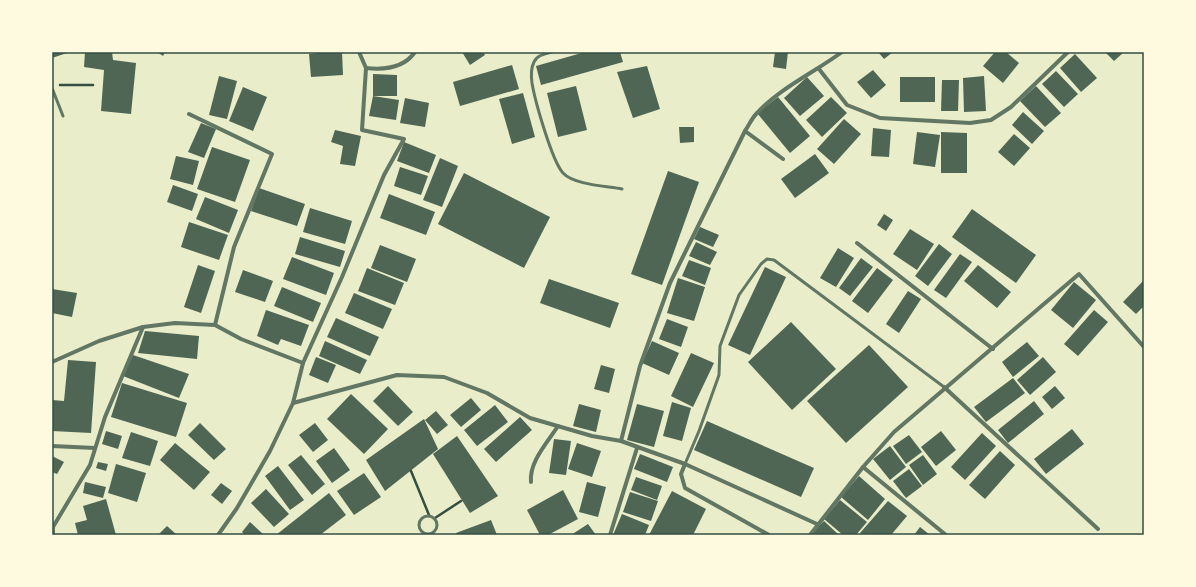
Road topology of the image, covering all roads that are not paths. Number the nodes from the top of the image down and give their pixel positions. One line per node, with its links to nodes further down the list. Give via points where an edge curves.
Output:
1 (359, 52): 6 (street)
2 (415, 52): 6 (street, via 402,65)
3 (552, 52): 13 (lane, via 535,60 532,82 544,131 558,164 564,174 572,179)
4 (842, 52): 7 (street)
5 (1068, 52): 7 (street, via 1011,107 991,120 970,123 880,118 848,105)
6 (366, 68): 20 (street, via 362,130 404,139 384,175)
7 (819, 69): 11 (street, via 774,97 756,114)
8 (52, 88): 10 (lane)
9 (189, 114): 15 (street, via 272,154 234,247)
10 (63, 116)
11 (745, 131): 12 (street); 24 (street, via 670,283 640,366)
12 (783, 159)
13 (622, 189)
14 (858, 243): 18 (street)
15 (215, 325): 16 (street, via 175,323); 20 (street, via 241,339)
16 (143, 327): 19 (street, via 99,341); 26 (street, via 105,417)
17 (1144, 347): 18 (street, via 1079,274)
18 (993, 349): 21 (street)
19 (52, 362)
20 (303, 363): 22 (street)
21 (944, 387): 28 (lane, via 774,260 767,259 739,295 720,346 719,375); 29 (street, via 894,432); 32 (street)
22 (293, 404): 23 (street, via 397,375 444,377 487,393 530,418); 36 (street, via 270,452)
23 (558, 426): 24 (street); 30 (street, via 534,463 530,472)
24 (621, 441): 27 (street)
25 (52, 446): 26 (street)
26 (96, 448): 35 (street, via 86,475 54,527)
27 (637, 448): 28 (street); 37 (street)
28 (685, 464): 31 (street); 38 (street, via 681,474 685,488)
29 (863, 467): 31 (street); 40 (street)
30 (531, 482)
31 (817, 524): 39 (street)
32 (1098, 529)
33 (422, 534): 34 (lane); 34 (lane, via 418,526 419,520 429,515 435,518 437,523)
34 (432, 534)
35 (54, 535)
36 (218, 535)
37 (610, 535)
38 (769, 535)
39 (810, 535)
40 (946, 535)

